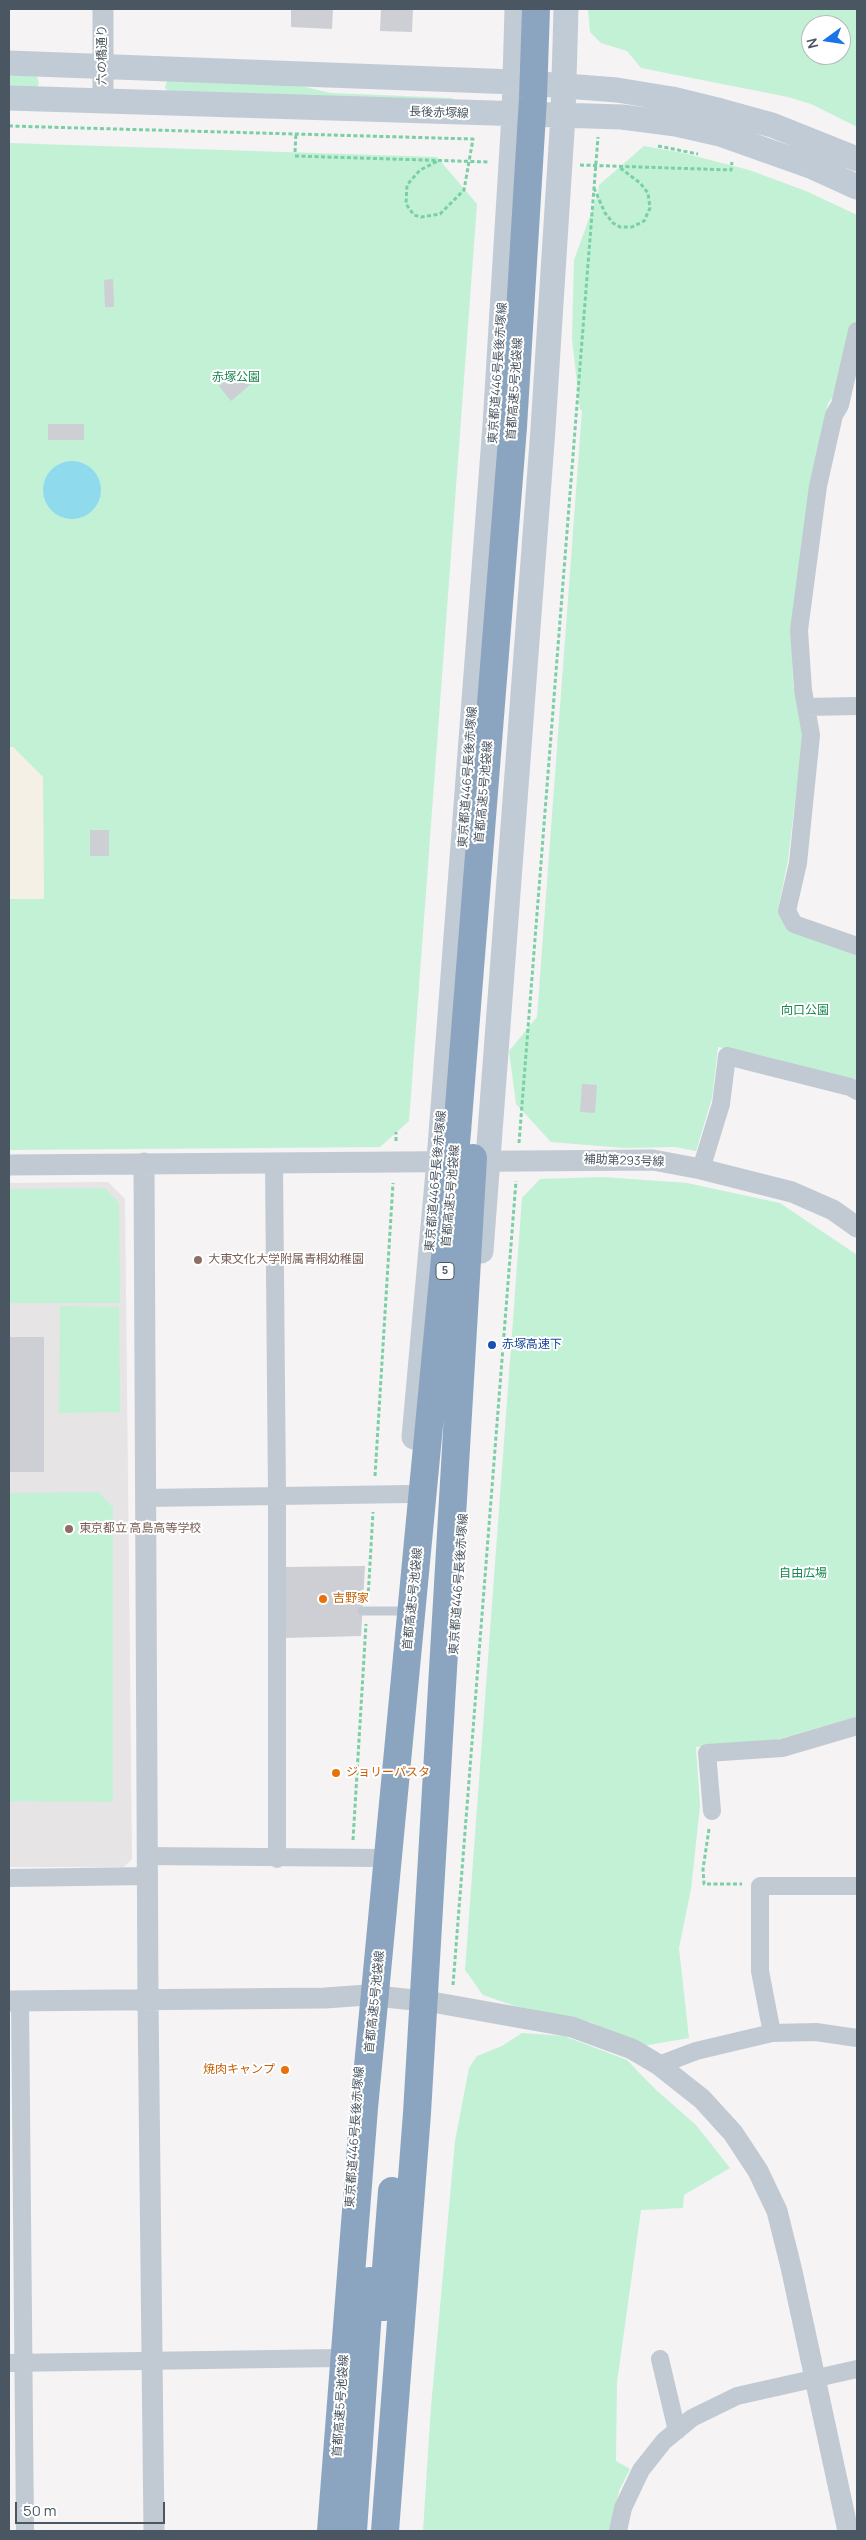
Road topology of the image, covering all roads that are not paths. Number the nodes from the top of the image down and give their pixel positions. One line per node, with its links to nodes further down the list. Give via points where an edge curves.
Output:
1 (103, 9): 7 (street, 六の橋通り)
2 (517, 9): 8 (main road, 東京都道446号長後赤塚線)
3 (536, 9): 29 (highway, 首都高速5号池袋線 / 5, via 513,427)
4 (551, 9): 29 (highway, 首都高速5号池袋線 / 5, via 528,428)
5 (566, 9): 9 (main road, 東京都道446号長後赤塚線)
6 (9, 63): 7 (main road)
7 (104, 66): 8 (main road); 11 (street, 六の橋通り)
8 (515, 82): 9 (main road); 12 (main road, 東京都道446号長後赤塚線)
9 (563, 85): 13 (main road, 東京都道446号長後赤塚線); 14 (main road, via 654,96 720,111 772,126)
10 (9, 98): 11 (main road, 長後赤塚線)
11 (103, 102): 12 (main road, 長後赤塚線)
12 (514, 115): 13 (main road, 長後赤塚線); 22 (main road, 東京都道446号長後赤塚線, via 494,425)
13 (563, 115): 15 (main road, 長後赤塚線, via 622,117 720,134); 23 (main road, 東京都道446号長後赤塚線, via 543,429)
14 (857, 159)
15 (857, 187)
16 (857, 331): 17 (street)
17 (849, 405): 19 (street, via 834,415 818,486 799,630)
18 (857, 706): 19 (street)
19 (807, 707): 20 (street, via 811,735 798,863 787,911 794,924)
20 (857, 946)
21 (857, 1091): 27 (street, via 850,1086 727,1056 721,1104)
22 (438, 1160): 23 (street, 補助第293号線); 25 (street, 補助第293号線); 30 (main road, 東京都道446号長後赤塚線)
23 (487, 1160): 27 (street, 補助第293号線, via 624,1158); 45 (main road, 東京都道446号長後赤塚線)
24 (144, 1163): 25 (street, 補助第293号線); 26 (street, 補助第293号線); 32 (street)
25 (274, 1163): 31 (street)
26 (9, 1165)
27 (701, 1169): 28 (street, 補助第293号線, via 792,1192 833,1210)
28 (857, 1227)
29 (454, 1294): 59 (highway, 首都高速5号池袋線 / 5, via 364,2108); 60 (highway); 61 (highway); 62 (highway, 首都高速5号池袋線 / 5, via 417,2113)
30 (409, 1494): 31 (street); 34 (main road, 東京都道446号長後赤塚線)
31 (277, 1496): 32 (street); 38 (street)
32 (146, 1498): 39 (street)
33 (362, 1610): 34 (lane)
34 (399, 1611): 37 (main road, 東京都道446号長後赤塚線)
35 (857, 1726): 36 (street, via 782,1748 707,1753)
36 (712, 1811)
37 (378, 1858): 38 (street); 42 (main road, 東京都道446号長後赤塚線)
38 (277, 1859): 39 (street)
39 (148, 1866): 40 (street); 44 (street)
40 (9, 1878)
41 (857, 1886): 46 (street, via 760,1886 760,1971)
42 (366, 1995): 44 (street); 45 (street); 49 (main road, 東京都道446号長後赤塚線)
43 (14, 2001): 44 (street); 52 (street)
44 (148, 2001): 51 (street)
45 (442, 2003): 48 (street, via 572,2026 625,2046); 63 (main road, 東京都道446号長後赤塚線)
46 (772, 2033): 47 (street, via 816,2032); 48 (street, via 696,2051)
47 (857, 2038)
48 (659, 2065): 54 (street, via 702,2099 734,2134 758,2171 777,2211)
49 (338, 2358): 51 (street); 58 (main road, 東京都道446号長後赤塚線)
50 (660, 2360): 55 (street)
51 (152, 2361): 52 (street); 57 (street)
52 (16, 2362): 56 (street)
53 (857, 2369): 54 (street)
54 (815, 2378): 55 (street, via 737,2396 712,2407); 65 (street)
55 (677, 2431): 64 (street, via 664,2441 641,2470 623,2508)
56 (25, 2531)
57 (154, 2531)
58 (325, 2531)
59 (331, 2531)
60 (353, 2531)
61 (366, 2531)
62 (385, 2531)
63 (391, 2531)
64 (618, 2531)
65 (848, 2531)

